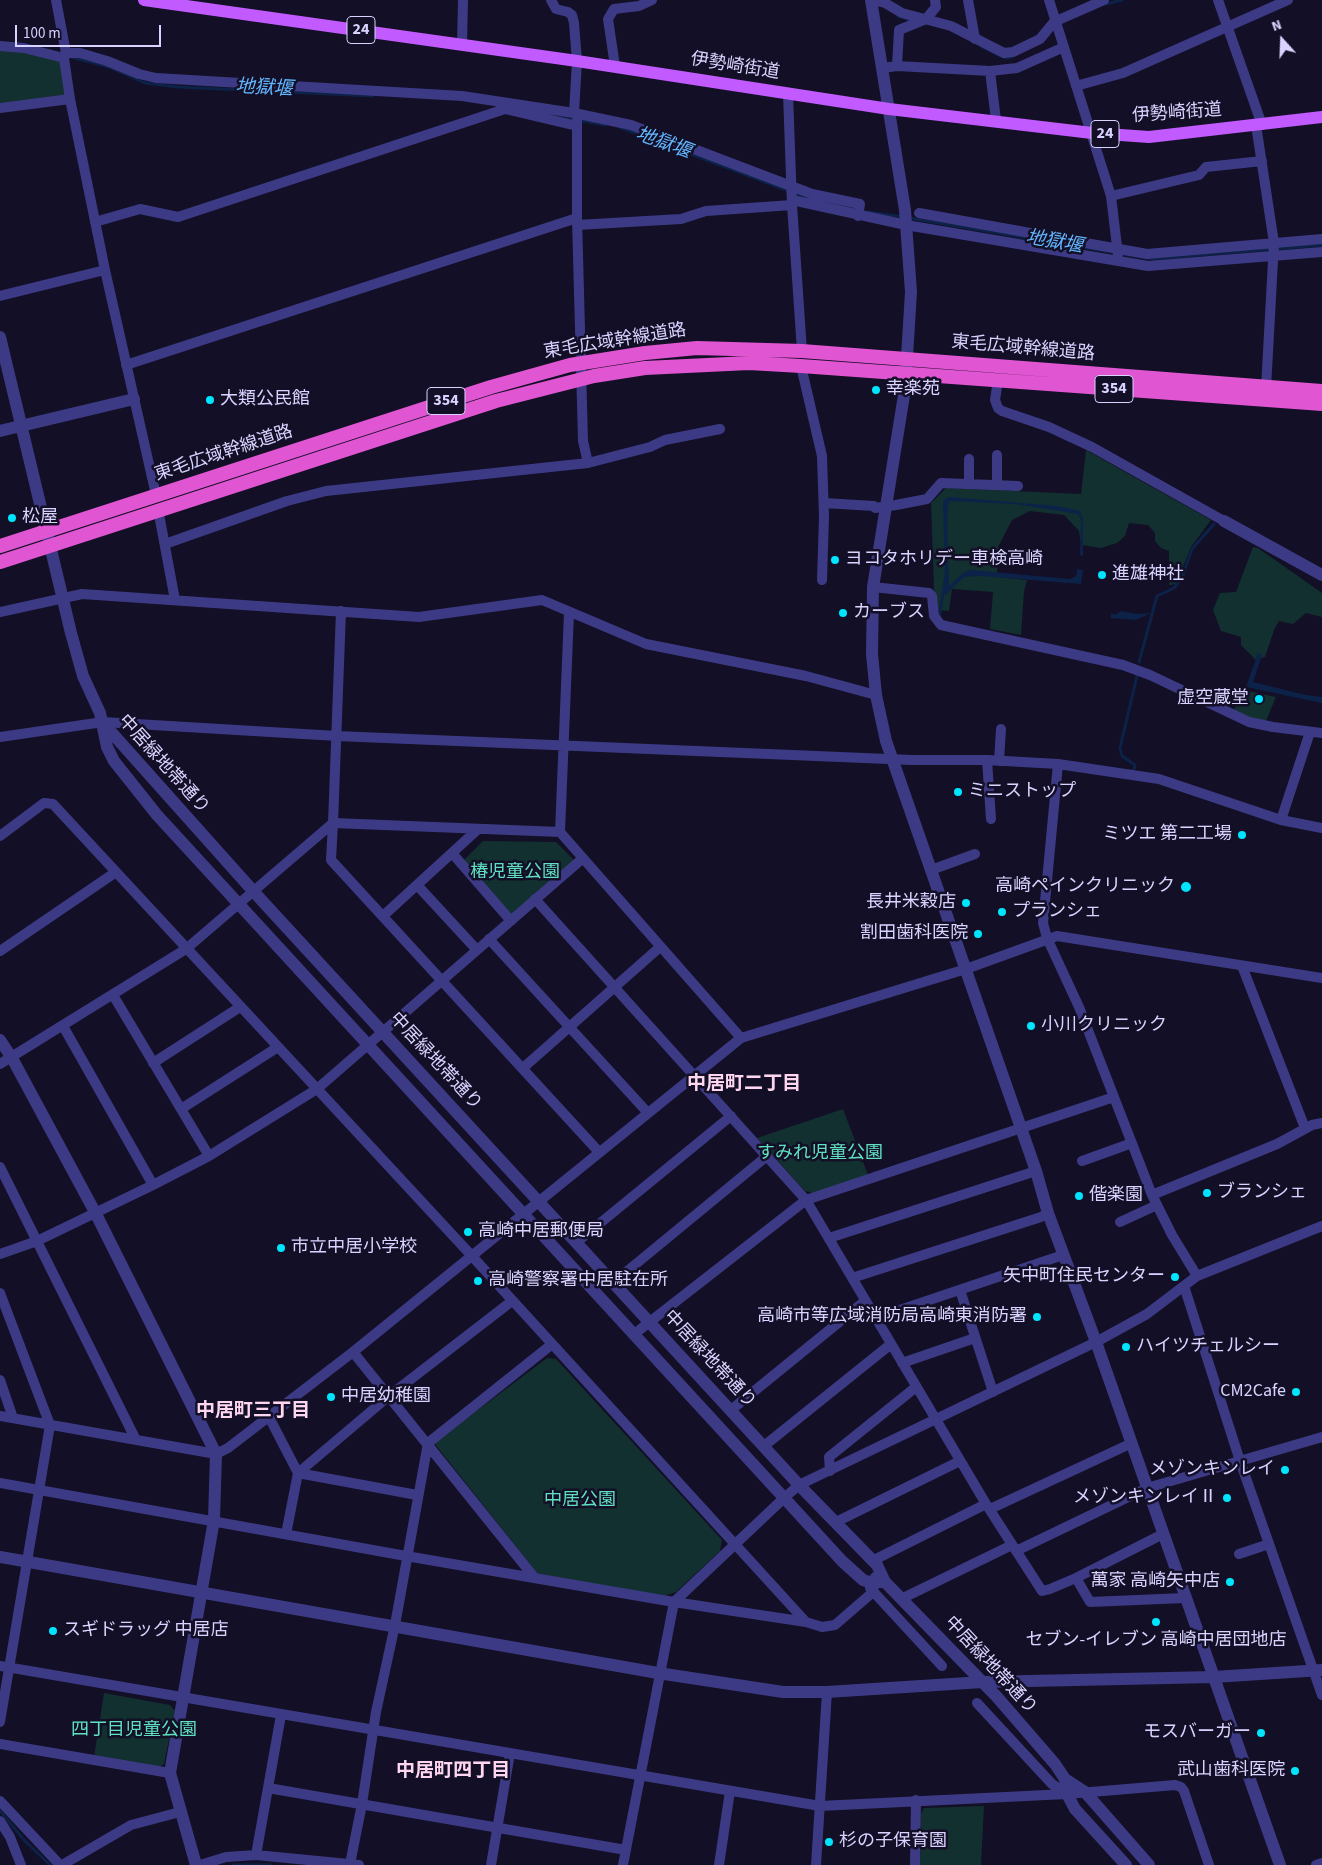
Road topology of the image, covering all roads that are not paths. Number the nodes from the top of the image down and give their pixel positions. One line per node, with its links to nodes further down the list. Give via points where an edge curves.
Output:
1 (56, 0): 20 (street)
2 (144, 0): 17 (main road, 伊勢崎街道 / 24)
3 (463, 0): 17 (street)
4 (551, 0): 21 (street, via 556,9 572,15)
5 (652, 0): 22 (street, via 640,6 614,9 608,18)
6 (872, 0): 13 (street); 24 (street)
7 (935, 0): 13 (street, via 936,7)
8 (968, 0): 16 (street)
9 (1049, 0): 14 (street)
10 (1104, 0): 14 (street)
11 (1218, 0): 15 (street)
12 (1288, 0): 15 (street)
13 (926, 19): 16 (street, via 951,26); 23 (street, via 899,30)
14 (1056, 22): 16 (street, via 1040,39 1013,52 996,51); 19 (street)
15 (1228, 26): 26 (street, via 1123,73); 34 (street)
16 (975, 39)
17 (462, 44): 21 (main road, 伊勢崎街道 / 24)
18 (0, 46): 20 (street)
19 (1064, 47): 25 (street, via 1017,68); 26 (street)
20 (65, 56): 28 (street); 31 (street, via 80,53 156,78 462,96)
21 (577, 60): 22 (main road, 伊勢崎街道 / 24); 31 (street)
22 (614, 66): 27 (main road, 伊勢崎街道 / 24)
23 (897, 66): 24 (street); 25 (street)
24 (883, 68): 30 (street)
25 (990, 71): 33 (street)
26 (1076, 86): 36 (street)
27 (788, 93): 30 (main road, 伊勢崎街道 / 24); 38 (street)
28 (70, 99): 29 (street); 43 (street)
29 (0, 108)
30 (889, 109): 33 (main road, 伊勢崎街道 / 24); 45 (street)
31 (575, 114): 35 (street); 38 (street, via 631,126)
32 (1322, 117): 34 (main road, 伊勢崎街道 / 24)
33 (996, 120): 36 (main road, 伊勢崎街道 / 24)
34 (1259, 125): 36 (main road, 伊勢崎街道 / 24, via 1149,137); 37 (street)
35 (577, 126): 43 (street, via 505,109 178,217 140,209); 44 (street)
36 (1092, 133): 39 (street)
37 (1262, 161): 39 (street, via 1206,167 1199,176); 47 (street)
38 (792, 186): 40 (street); 42 (street, via 812,194 860,204)
39 (1111, 196): 48 (street)
40 (792, 202): 42 (street); 44 (street, via 706,211 681,219); 55 (street)
41 (919, 213): 48 (street)
42 (858, 216): 45 (street)
43 (95, 222): 52 (street)
44 (577, 222): 57 (street); 58 (street)
45 (906, 225): 51 (street); 56 (street, via 911,292)
46 (1322, 239): 47 (street)
47 (1274, 243): 48 (street, via 1156,254); 50 (street)
48 (1118, 249): 51 (street)
49 (1322, 252): 50 (street)
50 (1274, 258): 51 (street, via 1158,266); 63 (street)
51 (1117, 261)
52 (105, 270): 53 (street); 58 (street)
53 (0, 296)
54 (0, 337): 67 (street)
55 (802, 351): 56 (highway, 東毛広域幹線道路 / 354); 57 (highway, 東毛広域幹線道路 / 354, via 697,348)
56 (908, 358): 60 (street); 63 (highway, 東毛広域幹線道路 / 354)
57 (582, 363): 61 (street); 76 (highway, 東毛広域幹線道路 / 354, via 491,387)
58 (126, 365): 65 (street)
59 (801, 366): 60 (highway, 東毛広域幹線道路 / 354); 61 (highway, 東毛広域幹線道路 / 354, via 697,364); 77 (street, via 822,456)
60 (907, 374): 62 (highway, 東毛広域幹線道路 / 354); 78 (street)
61 (582, 378): 72 (street, via 583,441); 76 (highway, 東毛広域幹線道路 / 354)
62 (998, 380): 66 (highway, 東毛広域幹線道路 / 354); 79 (street, via 995,400 1002,411 1092,447)
63 (1266, 388): 64 (highway, 東毛広域幹線道路 / 354)
64 (1322, 391)
65 (134, 399): 67 (street); 76 (street)
66 (1322, 404)
67 (22, 426): 69 (street); 80 (street)
68 (720, 429): 72 (street, via 666,440)
69 (0, 431)
70 (997, 455): 74 (street)
71 (969, 459): 73 (street)
72 (588, 463): 81 (street, via 326,491 287,501)
73 (969, 484): 74 (street); 78 (street, via 941,483 927,499)
74 (997, 485): 75 (street)
75 (1018, 486)
76 (157, 502): 80 (highway, 東毛広域幹線道路 / 354); 81 (street); 83 (highway, 東毛広域幹線道路 / 354)
77 (824, 503): 78 (street, via 874,508); 86 (street)
78 (886, 506): 87 (street)
79 (1224, 521): 85 (street)
80 (46, 530): 82 (highway, 東毛広域幹線道路 / 354); 83 (street)
81 (165, 544): 89 (street)
82 (0, 546)
83 (50, 546): 84 (highway, 東毛広域幹線道路 / 354); 88 (street)
84 (0, 562)
85 (1322, 575)
86 (822, 580)
87 (873, 587): 93 (street, via 871,622); 96 (street, via 929,592 934,616 941,624 1123,665 1249,722)
88 (62, 598): 89 (street, via 82,594); 90 (street); 94 (street, via 83,676)
89 (175, 600): 91 (street)
90 (0, 612)
91 (341, 612): 92 (street, via 419,617 542,600); 98 (street)
92 (569, 613): 93 (street, via 646,644 806,676); 100 (street)
93 (876, 695): 101 (street)
94 (103, 722): 98 (street); 99 (street); 118 (street, 中居緑地帯通り); 120 (street, 中居緑地帯通り, via 107,747 114,761 157,815)
95 (1001, 729): 103 (street)
96 (1310, 732): 97 (street); 106 (street)
97 (1322, 733)
98 (337, 736): 100 (street); 107 (street)
99 (0, 737)
100 (564, 744): 101 (street); 110 (street)
101 (893, 760): 102 (street); 115 (street)
102 (987, 760): 103 (street); 105 (street)
103 (999, 761): 104 (street)
104 (1058, 764): 106 (street, via 1159,779); 123 (street, via 1043,923)
105 (991, 819)
106 (1281, 820): 108 (street)
107 (333, 823): 109 (street); 118 (street); 121 (street, via 331,860)
108 (1322, 828)
109 (477, 830): 110 (street); 112 (street)
110 (560, 832): 114 (street)
111 (0, 836): 116 (street, via 44,803 53,804)
112 (452, 853): 117 (street); 122 (street)
113 (975, 854): 115 (street)
114 (582, 859): 119 (street); 125 (street)
115 (931, 870): 130 (street)
116 (116, 872): 126 (street); 128 (street)
117 (417, 885): 121 (street); 127 (street)
118 (254, 892): 120 (street); 138 (street, 中居緑地帯通り)
119 (535, 900): 122 (street); 133 (street)
120 (239, 904): 126 (street); 141 (street, 中居緑地帯通り)
121 (383, 916): 132 (street)
122 (511, 921): 124 (street)
123 (1047, 938): 129 (street, via 1057,936); 130 (street); 149 (street, via 1079,1007)
124 (489, 939): 127 (street); 137 (street)
125 (660, 947): 133 (street); 139 (street)
126 (186, 949): 134 (street); 135 (street)
127 (477, 950): 132 (street)
128 (0, 951)
129 (1242, 966): 131 (street); 155 (street)
130 (966, 969): 139 (street); 154 (street)
131 (1322, 978)
132 (442, 980): 138 (street); 146 (street)
133 (616, 986): 137 (street); 147 (street)
134 (113, 995): 136 (street); 144 (street)
135 (240, 1007): 142 (street); 144 (street)
136 (63, 1026): 143 (street); 163 (street)
137 (569, 1027): 146 (street); 151 (street)
138 (384, 1031): 141 (street); 167 (street, 中居緑地帯通り)
139 (741, 1038): 147 (street)
140 (0, 1040): 143 (street)
141 (370, 1044): 148 (street); 172 (street, 中居緑地帯通り)
142 (278, 1047): 148 (street); 150 (street)
143 (12, 1058): 145 (street); 171 (street)
144 (153, 1062): 150 (street)
145 (0, 1064)
146 (522, 1068): 157 (street)
147 (694, 1075): 151 (street); 152 (street)
148 (317, 1089): 158 (street); 179 (street)
149 (1114, 1097): 154 (street); 156 (street)
150 (180, 1109): 158 (street)
151 (648, 1113): 157 (street)
152 (732, 1116): 159 (street); 177 (street)
153 (1322, 1123): 155 (street)
154 (1020, 1128): 162 (street); 168 (street)
155 (1305, 1128): 166 (street, via 1277,1144)
156 (1132, 1143): 160 (street); 166 (street)
157 (599, 1152): 167 (street)
158 (208, 1156): 163 (street)
159 (767, 1156): 168 (street); 183 (street)
160 (1082, 1161)
161 (0, 1167): 164 (street)
162 (1036, 1170): 170 (street); 175 (street)
163 (153, 1185): 171 (street)
164 (11, 1190): 165 (street); 176 (street)
165 (0, 1194)
166 (1152, 1195): 169 (street)
167 (539, 1200): 172 (street); 177 (street, 中居緑地帯通り)
168 (806, 1200): 175 (street); 191 (street)
169 (1157, 1205): 173 (street); 181 (street)
170 (1048, 1213): 180 (street); 182 (street)
171 (96, 1214): 176 (street); 214 (street)
172 (521, 1214): 179 (street); 192 (street, 中居緑地帯通り)
173 (1120, 1222)
174 (1322, 1226): 181 (street)
175 (829, 1238): 182 (street)
176 (37, 1241): 178 (street); 210 (street)
177 (576, 1242): 183 (street, 中居緑地帯通り)
178 (0, 1254)
179 (471, 1255): 187 (street); 197 (street)
180 (1062, 1255): 185 (street); 194 (street)
181 (1197, 1276): 184 (street)
182 (852, 1278): 188 (street)
183 (614, 1282): 191 (street, 中居緑地帯通り)
184 (1184, 1286): 194 (street, via 1147,1314); 216 (street)
185 (960, 1290): 190 (street); 193 (street)
186 (0, 1293): 189 (street)
187 (512, 1301): 196 (street); 202 (street)
188 (865, 1301): 190 (street); 203 (street)
189 (4, 1317): 208 (street)
190 (876, 1318): 195 (street)
191 (650, 1322): 192 (street); 203 (street, 中居緑地帯通り)
192 (633, 1335): 224 (street, 中居緑地帯通り)
193 (975, 1338): 198 (street); 201 (street)
194 (1096, 1342): 201 (street); 212 (street)
195 (891, 1344): 198 (street); 213 (street)
196 (551, 1345): 211 (street); 230 (street)
197 (353, 1352): 202 (street); 205 (street)
198 (902, 1363): 200 (street)
199 (0, 1380): 206 (street)
200 (916, 1387): 207 (street); 217 (street, via 830,1457)
201 (993, 1392): 207 (street)
202 (389, 1396): 211 (street); 218 (street)
203 (731, 1410): 213 (street, 中居緑地帯通り)
204 (0, 1416): 206 (street)
205 (269, 1417): 214 (street); 218 (street)
206 (13, 1418): 208 (street)
207 (936, 1420): 215 (street); 217 (street)
208 (50, 1425): 210 (street); 222 (street)
209 (1322, 1437): 216 (street)
210 (136, 1440): 214 (street)
211 (428, 1443): 223 (street); 238 (street)
212 (1132, 1443): 221 (street); 225 (street)
213 (764, 1446): 220 (street, 中居緑地帯通り)
214 (216, 1454): 226 (street)
215 (960, 1461): 225 (street); 227 (street)
216 (1240, 1461): 221 (street); 231 (street)
217 (830, 1471): 220 (street)
218 (298, 1474): 223 (street); 228 (street)
219 (0, 1482): 222 (street)
220 (800, 1485): 224 (street); 227 (street, 中居緑地帯通り)
221 (1147, 1488): 229 (street); 232 (street)
222 (39, 1489): 226 (street); 236 (street)
223 (417, 1495): 234 (street)
224 (784, 1498): 230 (street); 240 (street, 中居緑地帯通り, via 842,1561)
225 (988, 1506): 232 (street); 237 (street)
226 (214, 1520): 228 (street); 241 (street)
227 (836, 1522): 237 (street, 中居緑地帯通り)
228 (286, 1534): 234 (street)
229 (1163, 1534): 239 (street); 243 (street)
230 (735, 1544): 244 (street); 245 (street)
231 (1269, 1544): 233 (street); 249 (street)
232 (1014, 1548): 239 (street, via 1042,1591); 242 (street)
233 (1239, 1554)
234 (406, 1556): 238 (street); 246 (street)
235 (0, 1557): 236 (street)
236 (27, 1562): 241 (street); 248 (street)
237 (875, 1563): 240 (street, 中居緑地帯通り)
238 (534, 1577): 244 (street)
239 (1076, 1578): 243 (street, via 1090,1602)
240 (874, 1584): 242 (street, 中居緑地帯通り); 245 (street, via 830,1628); 247 (street)
241 (203, 1593): 246 (street); 255 (street)
242 (904, 1598): 252 (street, 中居緑地帯通り)
243 (1185, 1598): 251 (street)
244 (674, 1602): 245 (street); 250 (street)
245 (806, 1622)
246 (394, 1626): 250 (street); 259 (street)
247 (942, 1666)
248 (5, 1667): 255 (street); 258 (street)
249 (1318, 1670): 251 (street); 254 (street)
250 (658, 1673): 253 (street, via 783,1692); 263 (street)
251 (1214, 1677): 252 (street); 292 (street)
252 (983, 1682): 253 (street); 264 (street, 中居緑地帯通り)
253 (827, 1692): 272 (street)
254 (1322, 1694)
255 (182, 1697): 257 (street); 262 (street)
256 (976, 1703): 268 (street, via 1052,1784)
257 (281, 1715): 259 (street); 265 (street)
258 (0, 1722)
259 (373, 1731): 261 (street); 271 (street)
260 (0, 1744): 262 (street)
261 (510, 1753): 263 (street); 275 (street)
262 (170, 1773): 273 (street)
263 (639, 1775): 266 (street); 276 (street)
264 (1065, 1779): 267 (street, 中居緑地帯通り); 268 (street, 中居緑地帯通り)
265 (268, 1788): 271 (street); 277 (street)
266 (730, 1791): 272 (street); 286 (street)
267 (1085, 1792): 268 (street); 290 (street, 中居緑地帯通り); 291 (street, via 1181,1787)
268 (1068, 1794): 269 (street); 289 (street, 中居緑地帯通り, via 1075,1809)
269 (916, 1800): 272 (street); 288 (street)
270 (0, 1801): 280 (street)
271 (362, 1804): 275 (street); 283 (street)
272 (820, 1806): 287 (street)
273 (180, 1812): 280 (street, via 131,1825); 281 (street)
274 (0, 1821): 279 (street)
275 (498, 1828): 276 (street); 284 (street)
276 (626, 1850): 285 (street)
277 (256, 1855): 282 (street, via 226,1857); 283 (street)
278 (1322, 1863): 293 (street)
279 (21, 1865)
280 (61, 1865)
281 (196, 1865)
282 (200, 1865)
283 (356, 1865)
284 (491, 1865)
285 (623, 1865)
286 (719, 1865)
287 (816, 1865)
288 (915, 1865)
289 (1126, 1865)
290 (1149, 1865)
291 (1209, 1865)
292 (1280, 1865)
293 (1316, 1865)

